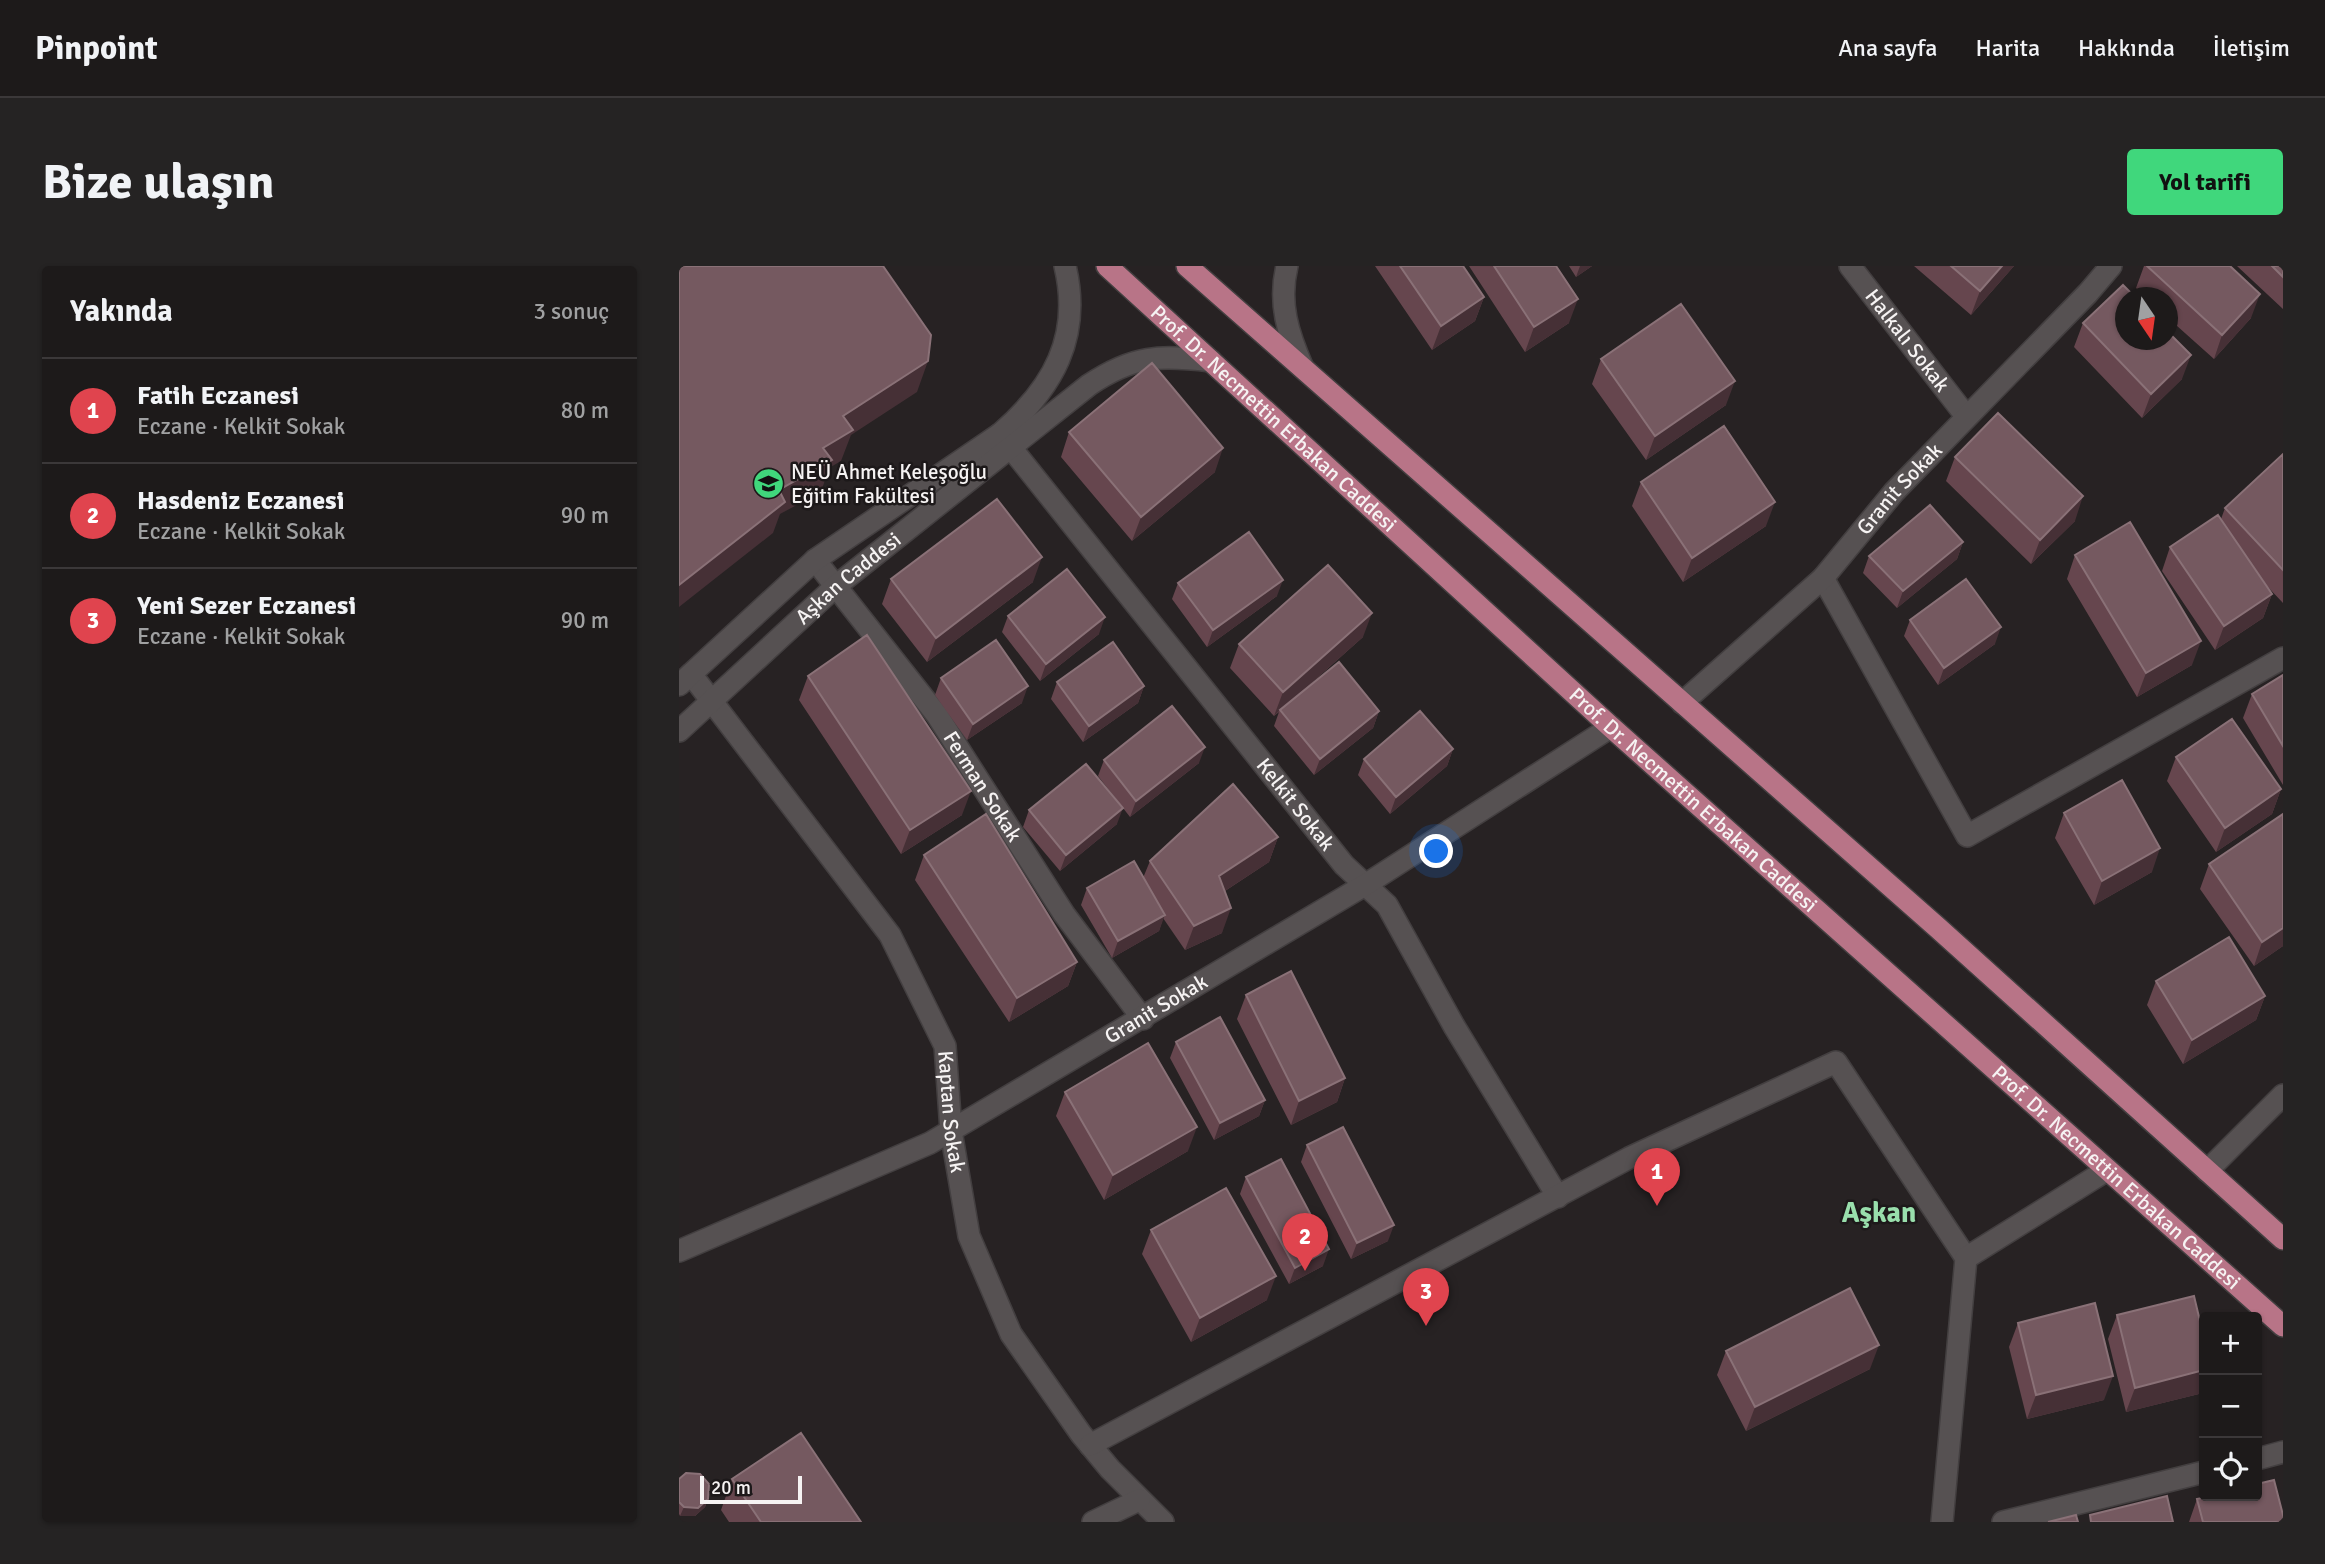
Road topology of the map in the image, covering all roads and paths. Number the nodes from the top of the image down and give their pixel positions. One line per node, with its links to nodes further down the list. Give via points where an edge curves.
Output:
1 (1065, 266): 10 (street, Aşkan Caddesi, via 1072,296 1059,362)
2 (1107, 266): 7 (main road, Prof. Dr. Necmettin Erbakan Caddesi)
3 (1187, 266): 8 (main road)
4 (1287, 266): 8 (street, via 1285,321)
5 (1850, 266): 9 (street, Halkalı Sokak)
6 (2111, 266): 9 (street, Granit Sokak)
7 (1211, 361): 10 (street, Aşkan Caddesi, via 1147,358 1116,368); 18 (main road, Prof. Dr. Necmettin Erbakan Caddesi)
8 (1303, 368): 17 (main road)
9 (1966, 416): 12 (street, Granit Sokak, via 1894,492)
10 (1006, 442): 11 (street, Aşkan Caddesi); 13 (street, Aşkan Caddesi); 20 (street, Kelkit Sokak, via 1344,865)
11 (815, 560): 13 (street, Ferman Sokak); 15 (street, Aşkan Caddesi)
12 (1823, 578): 14 (street, via 1967,836); 17 (street, Granit Sokak)
13 (836, 586): 16 (street, Aşkan Caddesi); 21 (street, Ferman Sokak, via 937,715 1064,914)
14 (2283, 658)
15 (685, 679): 16 (street, Kaptan Sokak)
16 (712, 701): 19 (street, Aşkan Caddesi); 23 (street, Kaptan Sokak, via 890,934 945,1046)
17 (1682, 703): 25 (main road)
18 (1611, 727): 20 (street, Granit Sokak); 24 (main road, Prof. Dr. Necmettin Erbakan Caddesi)
19 (679, 731)
20 (1366, 885): 21 (street, Granit Sokak); 26 (street, Kelkit Sokak, via 1387,905)
21 (1143, 1019): 23 (street, Granit Sokak)
22 (2283, 1095): 25 (street)
23 (951, 1131): 28 (street, Granit Sokak); 31 (street, Kaptan Sokak, via 969,1236 1006,1322)
24 (2107, 1170): 29 (street); 30 (main road, Prof. Dr. Necmettin Erbakan Caddesi)
25 (2207, 1171): 27 (main road)
26 (1558, 1197): 29 (street, via 1629,1158 1836,1062); 31 (street)
27 (2283, 1239)
28 (679, 1251)
29 (1965, 1258): 38 (street)
30 (2283, 1326)
31 (1090, 1445): 35 (street, Kaptan Sokak)
32 (2283, 1452): 33 (street)
33 (2262, 1458)
34 (2199, 1473): 39 (street)
35 (1139, 1500): 36 (street); 37 (street, Kaptan Sokak)
36 (1093, 1522)
37 (1163, 1522)
38 (1942, 1522)
39 (2004, 1522)

